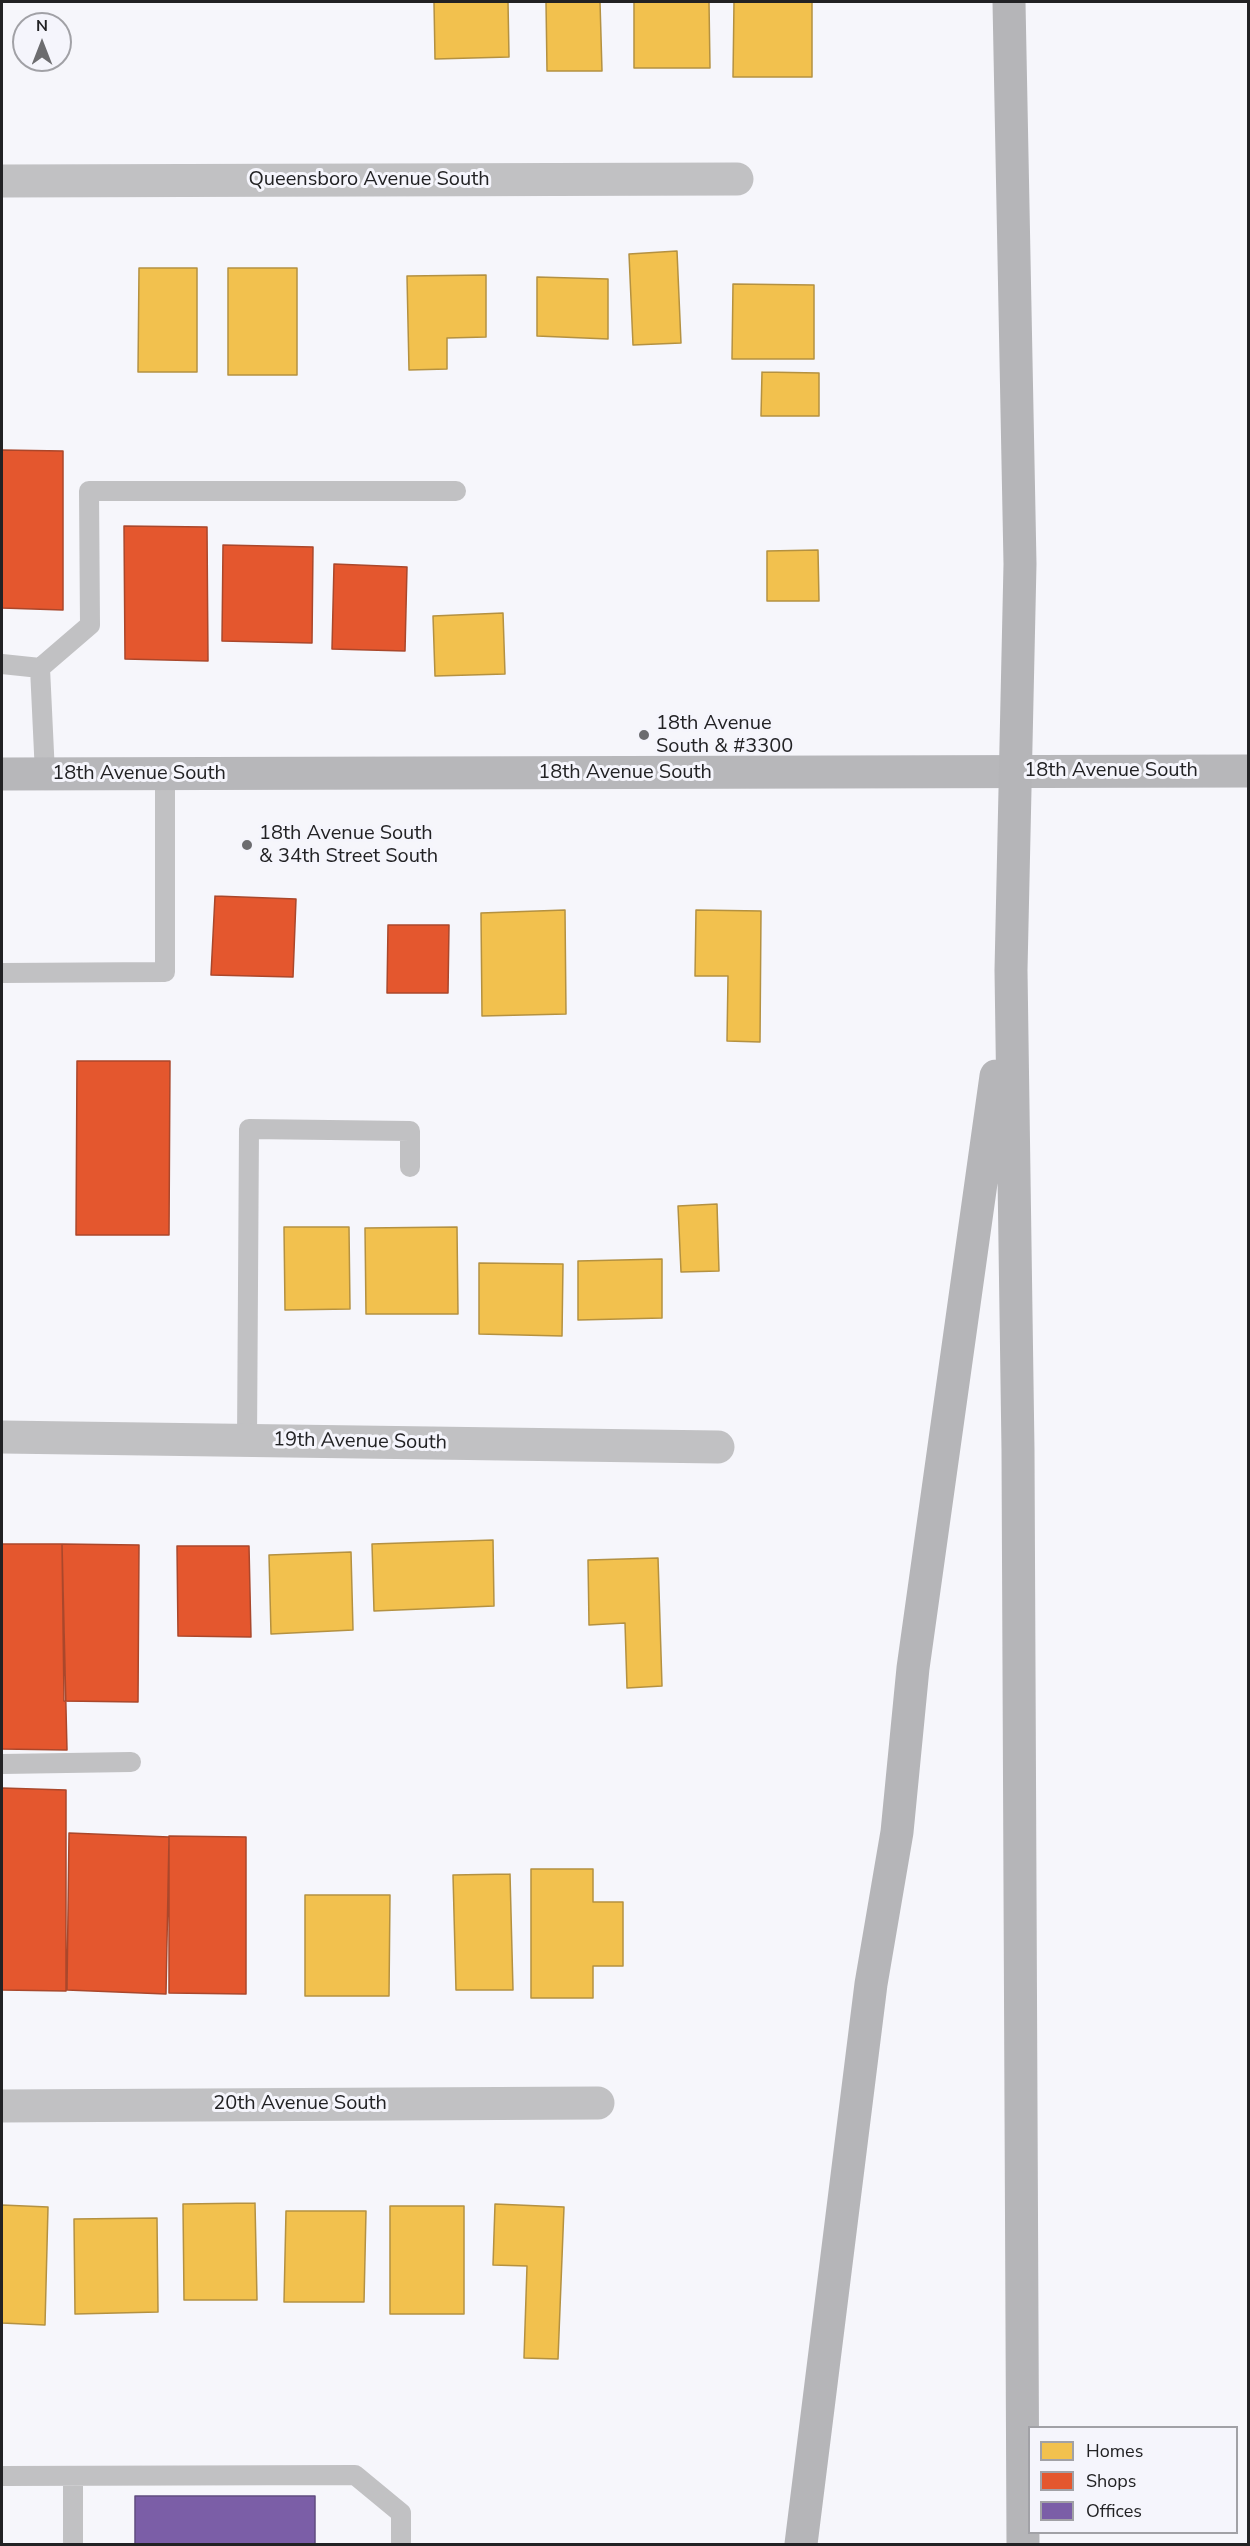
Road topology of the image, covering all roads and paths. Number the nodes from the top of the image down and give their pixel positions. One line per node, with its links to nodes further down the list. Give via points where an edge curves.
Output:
1 (1009, 2): 11 (highway, via 1020,564)
2 (737, 179): 3 (street, Queensboro Avenue South)
3 (2, 181)
4 (456, 491): 6 (lane, via 89,491 90,625)
5 (2, 664): 6 (lane)
6 (40, 668): 9 (lane)
7 (1248, 771): 10 (street, 18th Avenue South)
8 (2, 774): 9 (street, 18th Avenue South)
9 (45, 774): 10 (street, 18th Avenue South)
10 (165, 774): 12 (lane, via 165,972)
11 (1011, 970): 25 (highway, via 913,1668 897,1832 871,1984); 26 (highway, via 1018,1450)
12 (2, 973)
13 (410, 1167): 15 (lane, via 410,1131 249,1129)
14 (2, 1437): 15 (street, 19th Avenue South)
15 (247, 1441): 16 (street, 19th Avenue South)
16 (718, 1447)
17 (131, 1762): 18 (lane)
18 (2, 1764)
19 (598, 2103): 20 (street, 20th Avenue South)
20 (2, 2106)
21 (2, 2476): 22 (lane)
22 (73, 2476): 23 (lane); 24 (lane, via 355,2475 401,2513)
23 (73, 2544)
24 (401, 2544)
25 (801, 2544)
26 (1023, 2544)

